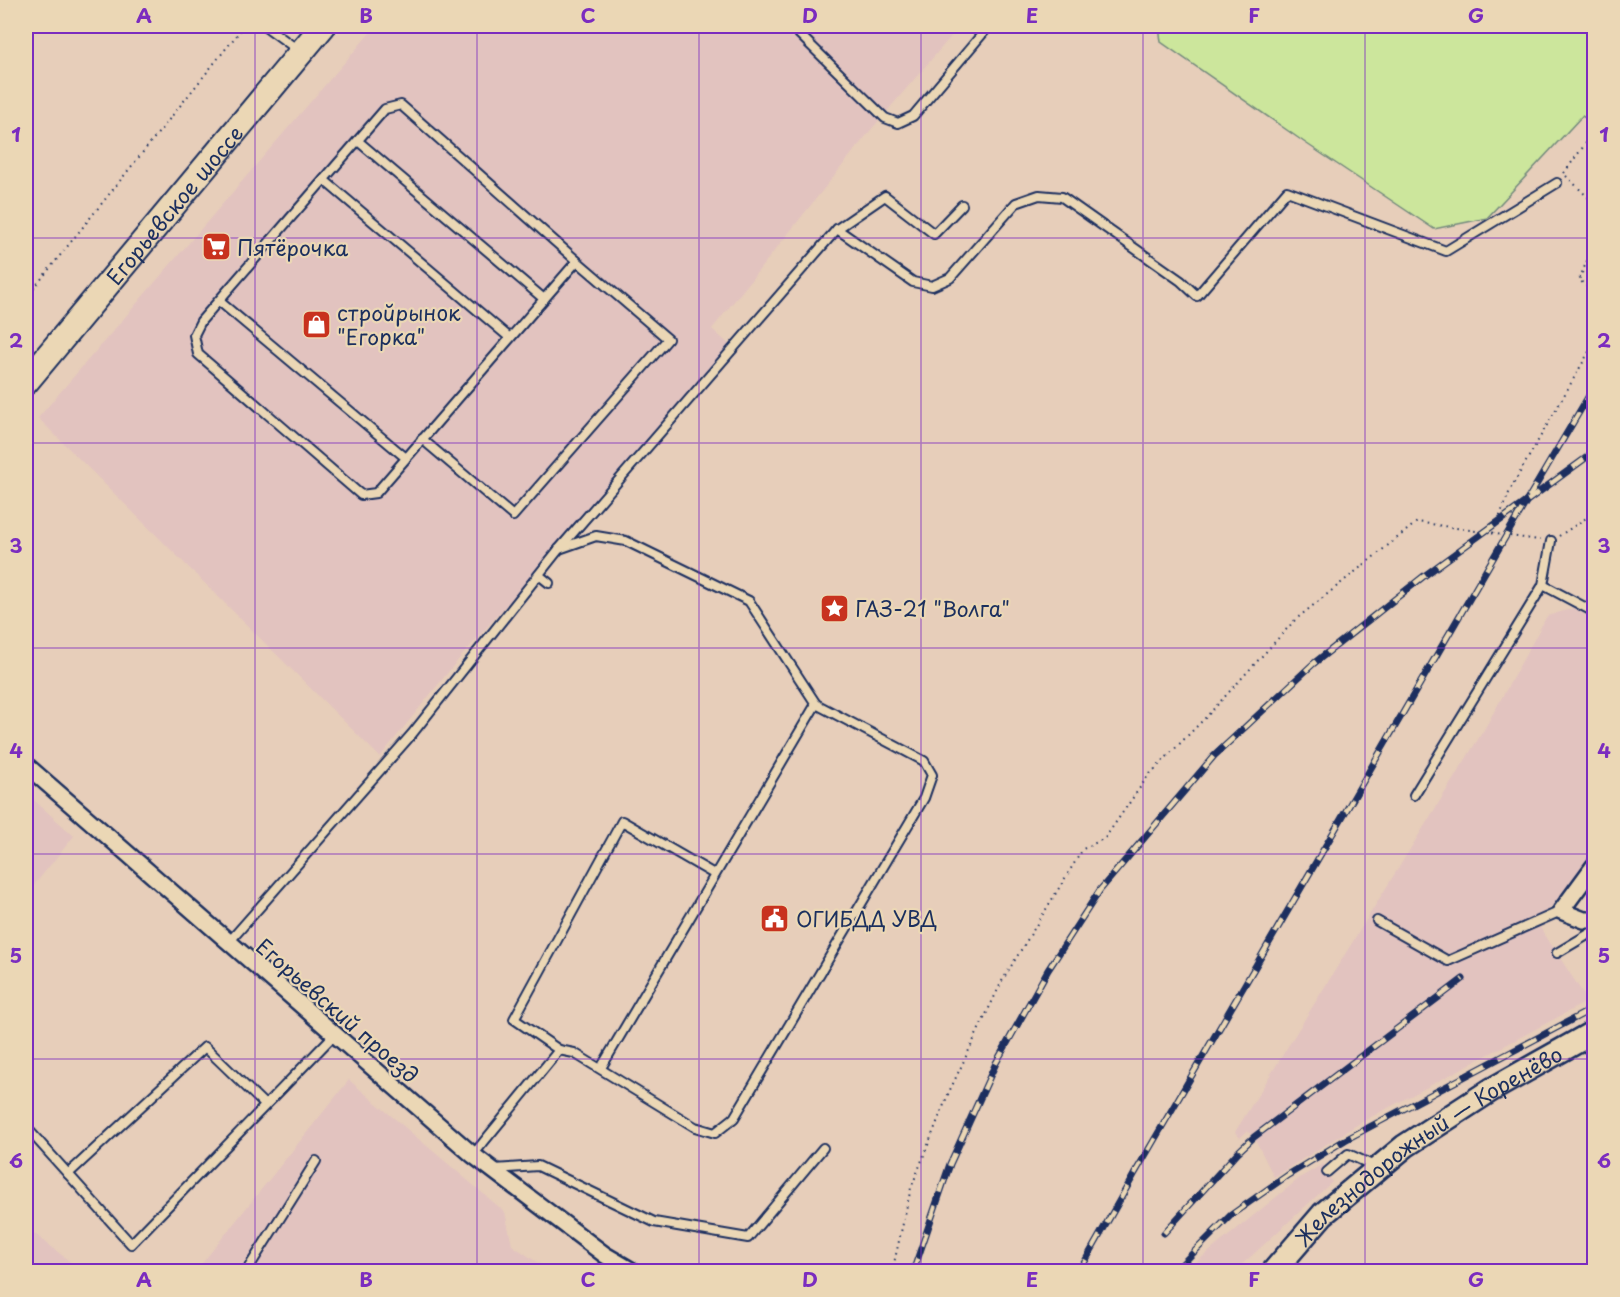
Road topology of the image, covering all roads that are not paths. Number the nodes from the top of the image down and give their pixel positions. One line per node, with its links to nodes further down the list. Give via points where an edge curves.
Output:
1 (265, 26): 5 (lane)
2 (323, 26): 5 (main road, Егорьевское шоссе)
3 (791, 26): 4 (lane, via 885,118 898,123 913,116)
4 (989, 26)
5 (301, 52): 15 (main road, Егорьевское шоссе)
6 (358, 141): 7 (lane); 11 (lane, via 385,109 401,105); 12 (lane)
7 (324, 180): 13 (lane); 14 (lane)
8 (1557, 183): 10 (lane, via 1446,251 1287,191 1197,296 1062,197 1039,195 1016,203 950,278 932,286 913,282)
9 (962, 205): 10 (lane, via 934,234 885,196)
10 (837, 229): 19 (lane)
11 (577, 261): 12 (lane); 16 (lane, via 668,339 513,516)
12 (543, 299): 14 (lane)
13 (219, 301): 17 (lane); 17 (lane, via 194,335 198,354 361,495 376,493)
14 (510, 338): 16 (lane)
15 (26, 382)
16 (422, 439): 17 (lane)
17 (406, 458)
18 (1551, 541): 22 (lane)
19 (559, 549): 20 (lane); 24 (lane, via 596,536 626,541 749,601)
20 (539, 575): 21 (lane); 33 (lane, via 412,735)
21 (549, 583)
22 (1543, 585): 23 (lane); 26 (lane)
23 (1594, 612)
24 (816, 704): 28 (lane); 38 (lane, via 924,760 932,775 924,798 734,1118 715,1133 695,1127)
25 (26, 765): 33 (street, Егорьевский проезд)
26 (1414, 795)
27 (1594, 866): 29 (street)
28 (714, 874): 37 (lane, via 622,821 514,1019); 38 (lane)
29 (1561, 911): 30 (street); 31 (lane, via 1448,961)
30 (1594, 920)
31 (1377, 921)
32 (1594, 931): 34 (lane)
33 (229, 942): 36 (street, Егорьевский проезд)
34 (1557, 953)
35 (1594, 1032): 44 (main road, Железнодорожный — Коренёво, via 1491,1090 1404,1146)
36 (334, 1035): 39 (lane); 42 (street, Егорьевский проезд)
37 (559, 1050): 38 (lane, via 574,1053); 42 (lane)
38 (601, 1068)
39 (265, 1105): 47 (lane, via 205,1047); 47 (lane, via 131,1244)
40 (26, 1127): 47 (lane)
41 (823, 1148): 45 (lane, via 748,1238 654,1222 538,1166)
42 (473, 1155): 45 (street, Егорьевский проезд)
43 (316, 1161): 49 (lane)
44 (1378, 1168): 46 (lane, via 1348,1154); 50 (main road, Железнодорожный — Коренёво, via 1323,1214)
45 (492, 1169): 48 (street, Егорьевский проезд)
46 (1327, 1172)
47 (68, 1174)
48 (623, 1269)
49 (246, 1272)
50 (1273, 1272)

